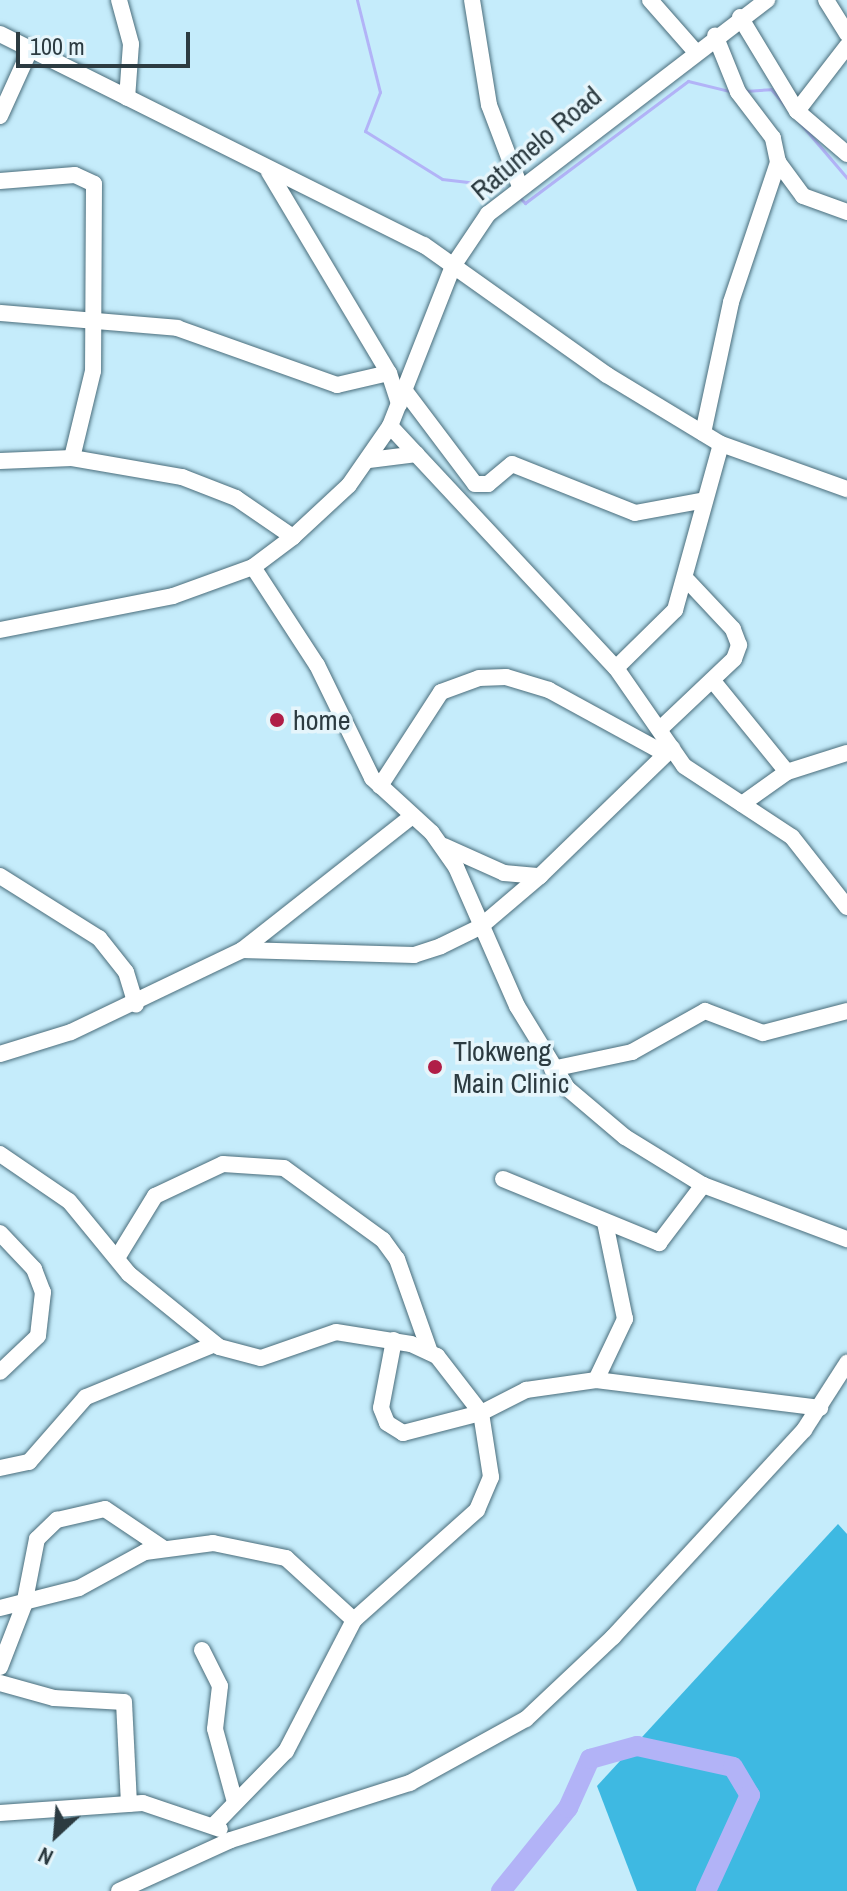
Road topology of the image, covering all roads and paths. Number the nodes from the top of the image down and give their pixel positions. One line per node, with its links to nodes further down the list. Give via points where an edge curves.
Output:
1 (119, 0): 13 (street, via 131,44)
2 (472, 0): 20 (street, via 489,105)
3 (650, 0): 12 (street)
4 (767, 0): 6 (street, Ratumelo Road)
5 (826, 0): 8 (street)
6 (740, 17): 9 (street, Ratumelo Road); 14 (street)
7 (0, 34): 11 (street)
8 (847, 34)
9 (715, 35): 12 (street, Ratumelo Road); 17 (street, via 738,92 773,138)
10 (847, 46): 14 (street)
11 (30, 50): 13 (street); 15 (street)
12 (694, 50): 20 (street, Ratumelo Road)
13 (127, 98): 18 (street)
14 (797, 111): 16 (street)
15 (0, 116)
16 (847, 154)
17 (778, 162): 21 (street); 22 (street)
18 (269, 172): 24 (street, via 424,245); 27 (street)
19 (0, 181): 26 (street, via 81,175 94,184)
20 (519, 184): 24 (street, Ratumelo Road)
21 (803, 196): 22 (street); 23 (street)
22 (768, 202): 30 (street, via 731,302)
23 (847, 212)
24 (453, 266): 28 (street, Ratumelo Road); 30 (street)
25 (0, 313): 26 (street)
26 (93, 325): 27 (street, via 130,321 198,333 337,385); 33 (street, via 93,371)
27 (389, 373): 28 (street)
28 (402, 398): 29 (street, Ratumelo Road); 37 (street, via 475,484 488,484 513,464 635,513)
29 (390, 426): 32 (street); 34 (street, Ratumelo Road)
30 (703, 433): 31 (street)
31 (721, 444): 36 (street); 37 (street)
32 (417, 454): 34 (street); 42 (street)
33 (72, 458): 35 (street); 38 (street, via 182,477 236,498)
34 (369, 460): 38 (street, Ratumelo Road)
35 (0, 461)
36 (847, 489)
37 (705, 500): 40 (street)
38 (293, 537): 39 (street, Ratumelo Road)
39 (253, 567): 41 (street, Ratumelo Road, via 173,596); 48 (street, via 292,621 354,749)
40 (688, 581): 42 (street, via 660,629); 43 (street, via 738,637 734,659)
41 (0, 630)
42 (616, 668): 44 (street)
43 (713, 681): 44 (street); 47 (street)
44 (660, 729): 45 (street)
45 (669, 751): 48 (street, via 528,681 479,678 441,692); 49 (street, via 702,783); 53 (street)
46 (847, 753): 47 (street)
47 (787, 772): 49 (street)
48 (380, 786): 50 (street)
49 (742, 804): 54 (street, via 792,837)
50 (412, 816): 51 (street); 56 (street)
51 (444, 846): 53 (street, via 504,873); 55 (street)
52 (0, 876): 57 (street, via 99,938 126,972)
53 (540, 876): 55 (street)
54 (847, 907)
55 (480, 927): 56 (street, via 414,955); 60 (street)
56 (242, 950): 57 (street)
57 (136, 1004): 59 (street)
58 (847, 1011): 60 (street, via 763,1033 705,1011 632,1052)
59 (0, 1054)
60 (552, 1069): 63 (street, via 594,1114)
61 (0, 1154): 67 (street, via 69,1201)
62 (503, 1179): 64 (street)
63 (703, 1185): 64 (street, via 663,1243); 66 (street)
64 (605, 1222): 73 (street, via 625,1319)
65 (0, 1233): 72 (street, via 34,1269 43,1292 38,1336)
66 (847, 1239)
67 (117, 1258): 69 (street); 70 (street, via 155,1196 223,1164 284,1168 383,1240 397,1259)
68 (394, 1340): 69 (street, via 336,1332 261,1358); 70 (street); 75 (street, via 381,1408 394,1429 422,1433)
69 (215, 1344): 76 (street, via 86,1397 29,1462)
70 (430, 1352): 75 (street)
71 (847, 1363): 74 (street)
72 (0, 1372)
73 (596, 1380): 74 (street); 75 (street, via 512,1394)
74 (820, 1408): 88 (street, via 613,1637 526,1719 410,1783)
75 (481, 1413): 80 (street, via 491,1477 477,1510)
76 (0, 1468)
77 (163, 1548): 78 (street); 78 (street, via 118,1513 78,1510 37,1539); 80 (street, via 213,1543 274,1553)
78 (24, 1605): 79 (street); 82 (street)
79 (0, 1608)
80 (354, 1620): 84 (street, via 286,1751)
81 (202, 1650): 84 (street, via 220,1686 215,1729)
82 (0, 1667)
83 (0, 1683): 85 (street, via 54,1698 124,1702)
84 (235, 1802): 87 (street)
85 (129, 1804): 86 (street); 87 (street, via 172,1808)
86 (0, 1813)
87 (215, 1824): 88 (street)
88 (231, 1840): 89 (street)
89 (119, 1891)

